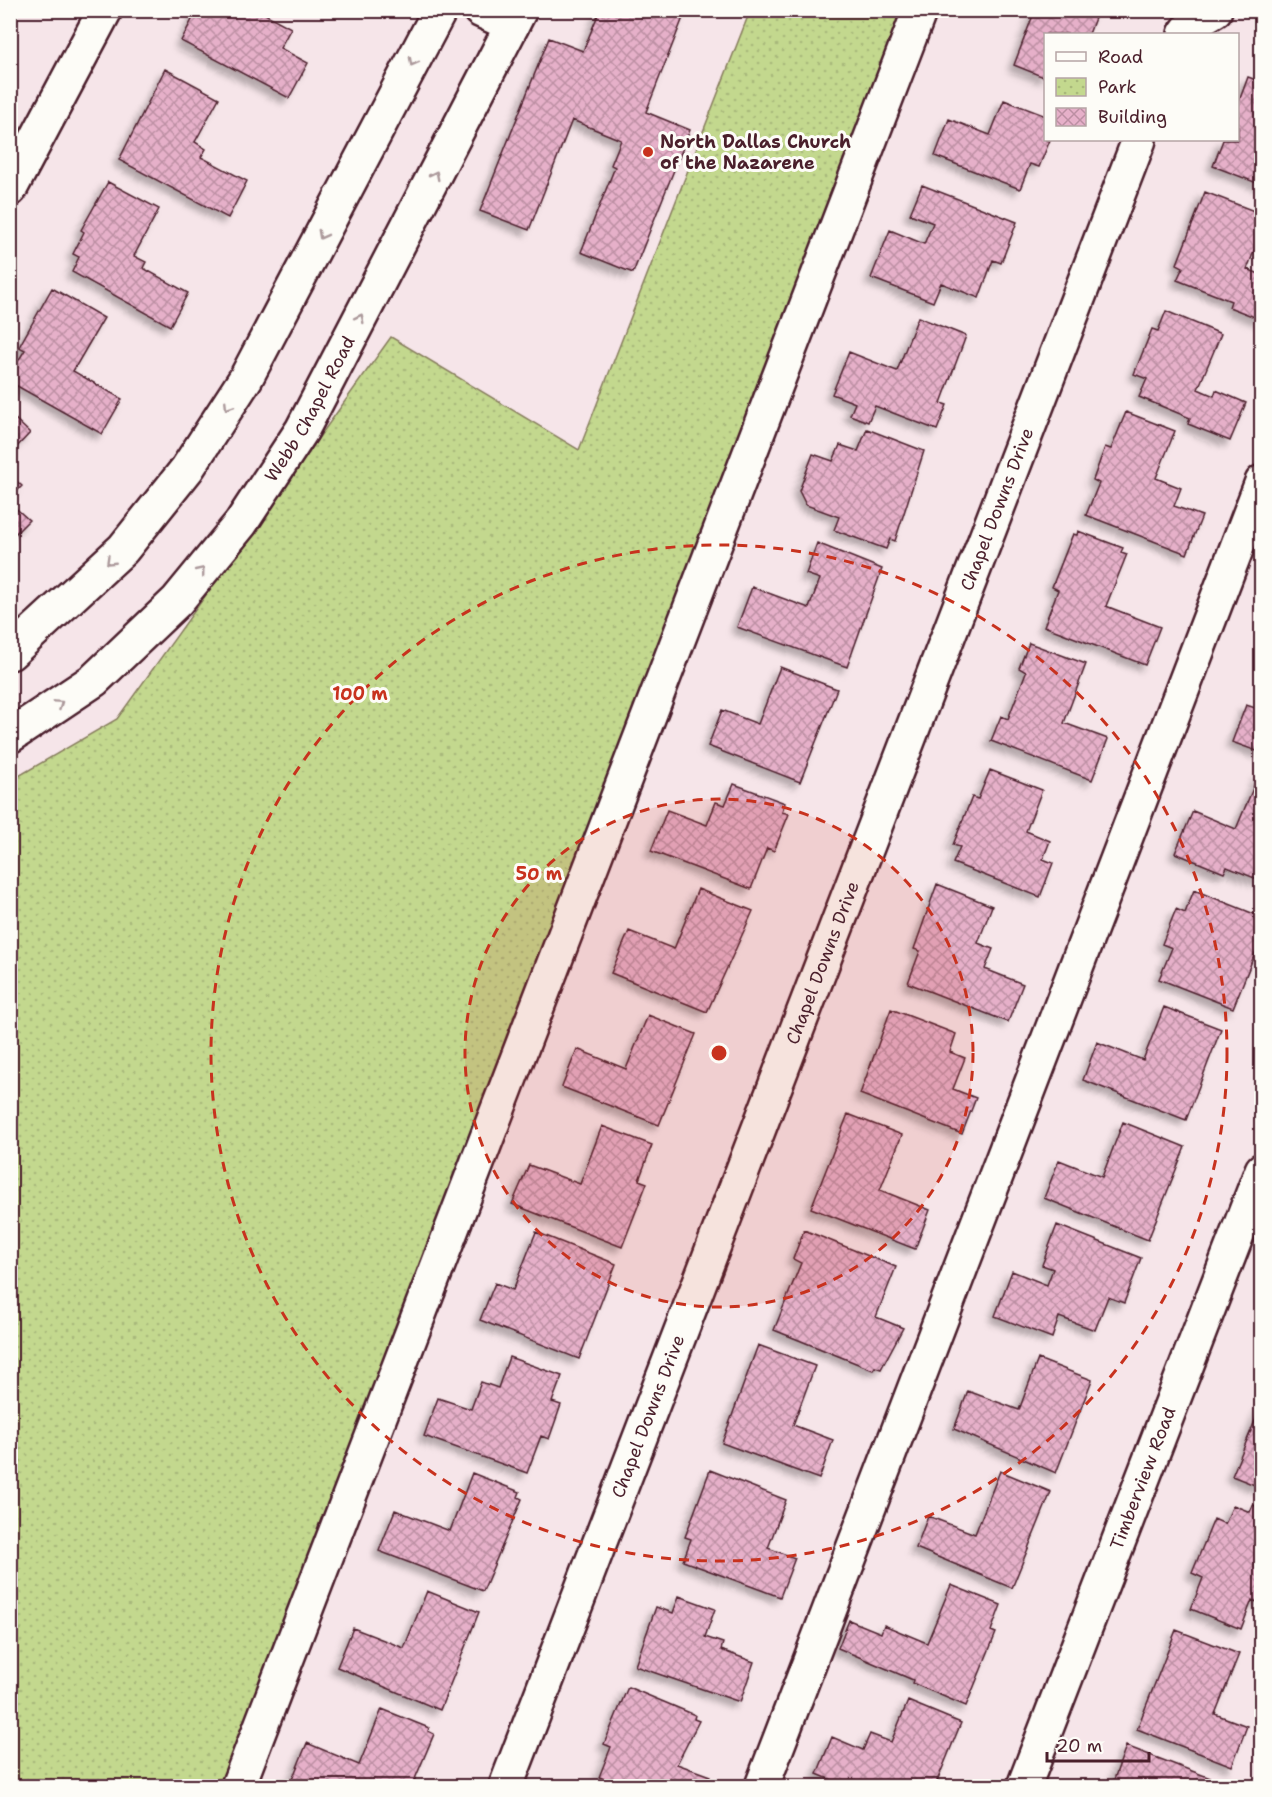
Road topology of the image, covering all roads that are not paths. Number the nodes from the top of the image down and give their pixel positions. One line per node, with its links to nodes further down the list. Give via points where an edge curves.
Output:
1 (105, 10): 9 (street)
2 (440, 10): 11 (street, one-way to 11, via 246,378 187,469 123,549)
3 (480, 10): 6 (street)
4 (920, 10): 14 (street)
5 (1213, 11): 7 (street, via 1193,23)
6 (516, 18): 12 (street, Webb Chapel Road, one-way to 6, via 94,680 177,601 241,523 302,430)
7 (1186, 33)
8 (1139, 141): 15 (street, Chapel Downs Drive)
9 (10, 189)
10 (1262, 483): 16 (street)
11 (10, 653)
12 (10, 736)
13 (1262, 1170): 17 (street, Timberview Road)
14 (238, 1786)
15 (506, 1786)
16 (762, 1786)
17 (1024, 1786)

